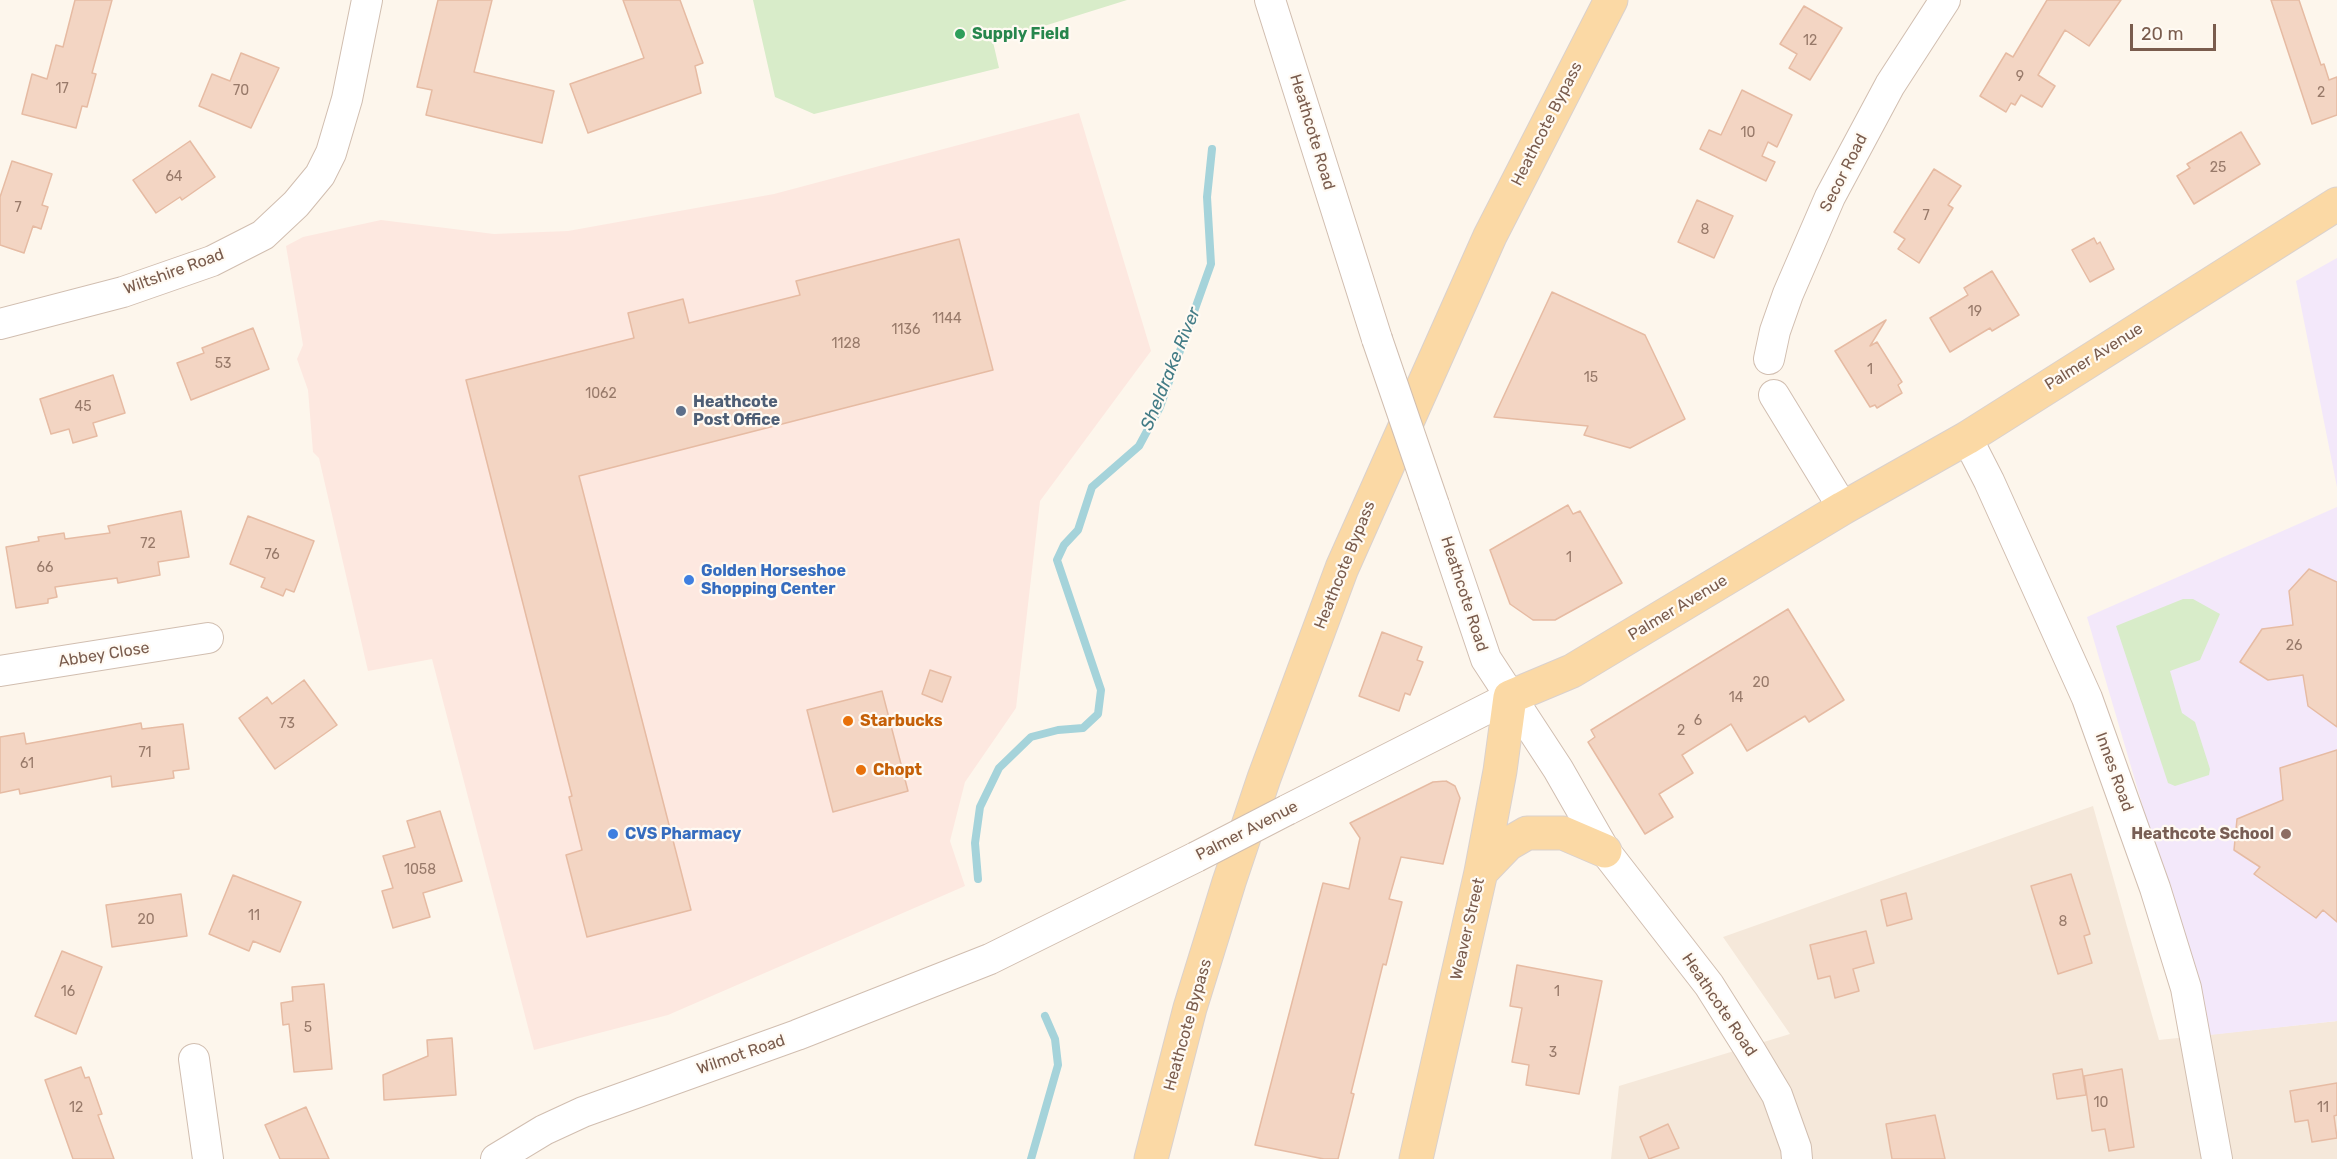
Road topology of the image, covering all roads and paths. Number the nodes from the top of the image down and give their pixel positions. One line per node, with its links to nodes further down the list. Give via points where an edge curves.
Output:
1 (367, 0): 6 (street, Wiltshire Road, via 347,99 331,153 320,175 296,204 262,235 212,261 123,292)
2 (1270, 0): 13 (street, Heathcote Road, bridge, via 1377,339 1486,659)
3 (1611, 0): 20 (main road, Heathcote Bypass, via 1490,236 1342,568 1229,882 1190,1008)
4 (1945, 0): 7 (street, Secor Road, via 1890,85 1830,197 1788,294)
5 (2337, 204): 9 (main road, Palmer Avenue)
6 (0, 324)
7 (1769, 359)
8 (1774, 395): 10 (street)
9 (1967, 438): 10 (main road, Palmer Avenue); 23 (street, Innes Road, via 2087,698 2155,888 2186,988)
10 (1843, 508): 13 (main road, Palmer Avenue, via 1572,670)
11 (208, 638): 12 (street, Abbey Close)
12 (0, 671)
13 (1510, 697): 14 (street, Heathcote Road); 15 (main road, Weaver Street); 16 (street, Palmer Avenue, bridge)
14 (1605, 851): 15 (main road, via 1563,833 1527,833 1508,844); 22 (street, Heathcote Road, via 1709,985 1750,1050 1777,1095)
15 (1481, 872): 21 (main road, Weaver Street)
16 (990, 959): 19 (street, Wilmot Road, via 583,1112)
17 (194, 1059): 18 (street)
18 (208, 1159)
19 (496, 1159)
20 (1152, 1159)
21 (1416, 1159)
22 (1797, 1159)
23 (2217, 1159)

